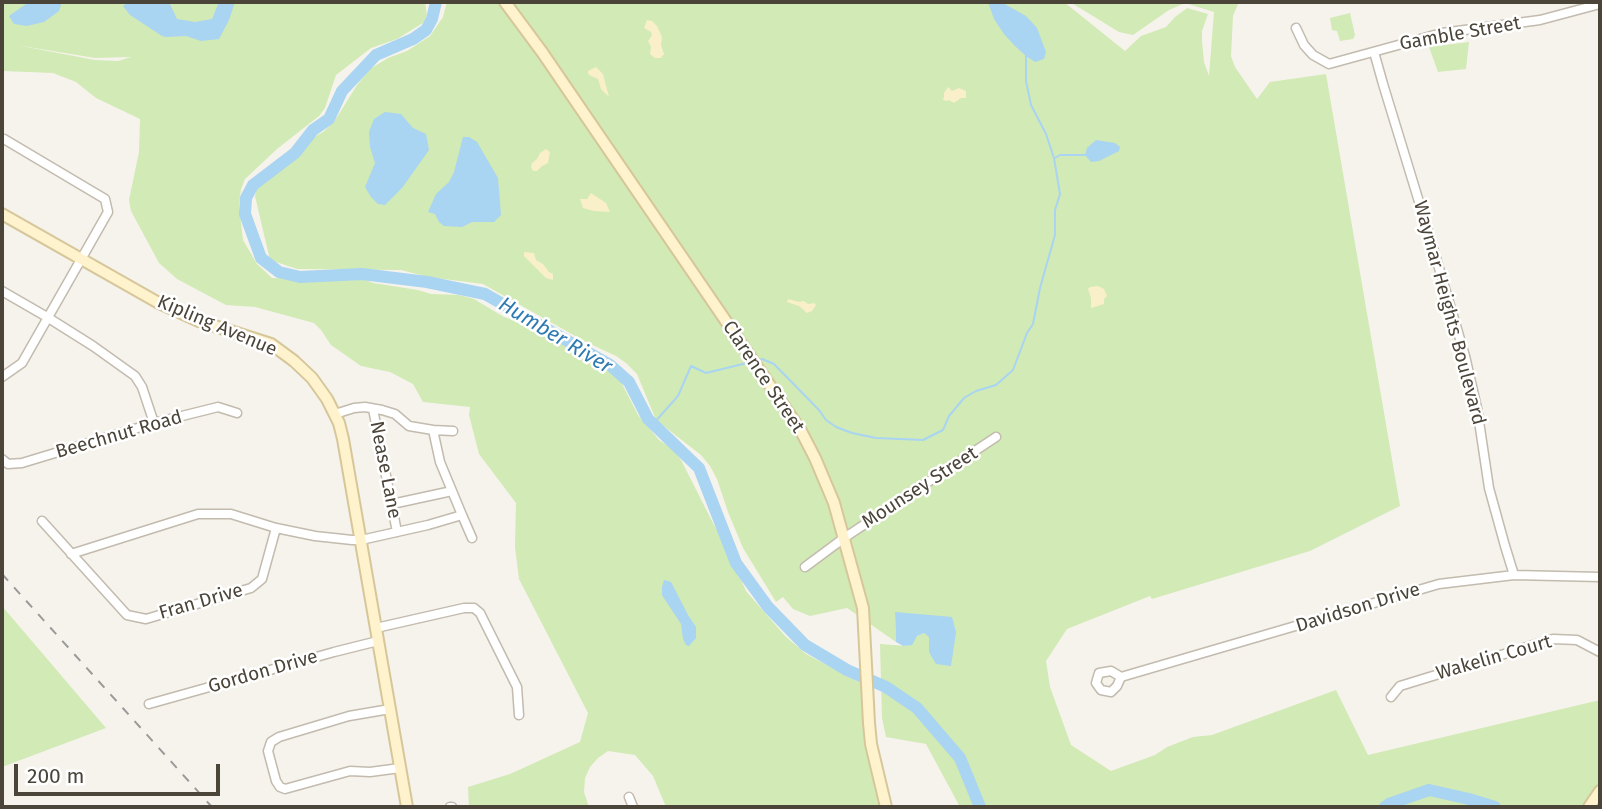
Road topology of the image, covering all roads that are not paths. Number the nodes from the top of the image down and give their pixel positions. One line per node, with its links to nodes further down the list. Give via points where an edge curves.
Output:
1 (505, 2): 26 (street, Clarence Street, via 801,430 830,492)
2 (1600, 4): 4 (street, Gamble Street, via 1546,19 1442,33)
3 (1296, 28): 4 (street, Gamble Street, via 1313,55 1329,64)
4 (1374, 52): 30 (street, Waymar Heights Boulevard, via 1468,370 1489,488)
5 (4, 139): 7 (street, via 105,199 108,212)
6 (2, 214): 7 (street, Kipling Avenue)
7 (81, 259): 9 (street); 13 (street, Kipling Avenue, via 199,321 271,344 312,378)
8 (2, 291): 9 (street)
9 (47, 317): 10 (street, via 22,363); 14 (street, via 135,376)
10 (2, 377)
11 (373, 409): 13 (street); 15 (street, via 395,414 409,426); 20 (street, Nease Lane)
12 (237, 413): 14 (street, Beechnut Road, via 218,407)
13 (335, 414): 27 (street, Kipling Avenue)
14 (154, 423): 18 (street, Beechnut Road, via 22,463 8,464)
15 (433, 430): 16 (street); 19 (street)
16 (453, 431)
17 (996, 438): 26 (street, Mounsey Street)
18 (2, 459)
19 (452, 491): 20 (street); 21 (street)
20 (391, 504): 24 (street, Nease Lane)
21 (462, 515): 24 (street); 25 (street)
22 (42, 521): 28 (street, Fran Drive)
23 (276, 528): 27 (street); 28 (street, via 230,514 198,514); 28 (street, Fran Drive, via 262,579 251,588 146,619 127,615)
24 (397, 532): 27 (street)
25 (472, 538)
26 (844, 538): 29 (street, Mounsey Street); 45 (street, Clarence Street, via 863,608 871,744)
27 (361, 540): 32 (street, Kipling Avenue)
28 (71, 554)
29 (804, 567)
30 (1514, 575): 31 (street, Davidson Drive); 35 (street, Davidson Drive, via 1439,584)
31 (1600, 577)
32 (376, 628): 33 (street, Kipling Avenue); 39 (street, via 474,608 517,687)
33 (378, 641): 37 (street, Gordon Drive); 38 (street, Kipling Avenue)
34 (1600, 652): 36 (street, Wakelin Court, via 1577,640 1553,639 1400,685)
35 (1121, 677)
36 (1391, 697)
37 (149, 704)
38 (390, 709): 40 (street, Kipling Avenue); 40 (street, via 277,737 268,751 277,783 286,789 349,771)
39 (519, 715)
40 (400, 768): 43 (street, Kipling Avenue)
41 (1600, 791): 46 (street)
42 (629, 797): 44 (street)
43 (407, 807)
44 (633, 807)
45 (886, 807)
46 (1589, 807)

